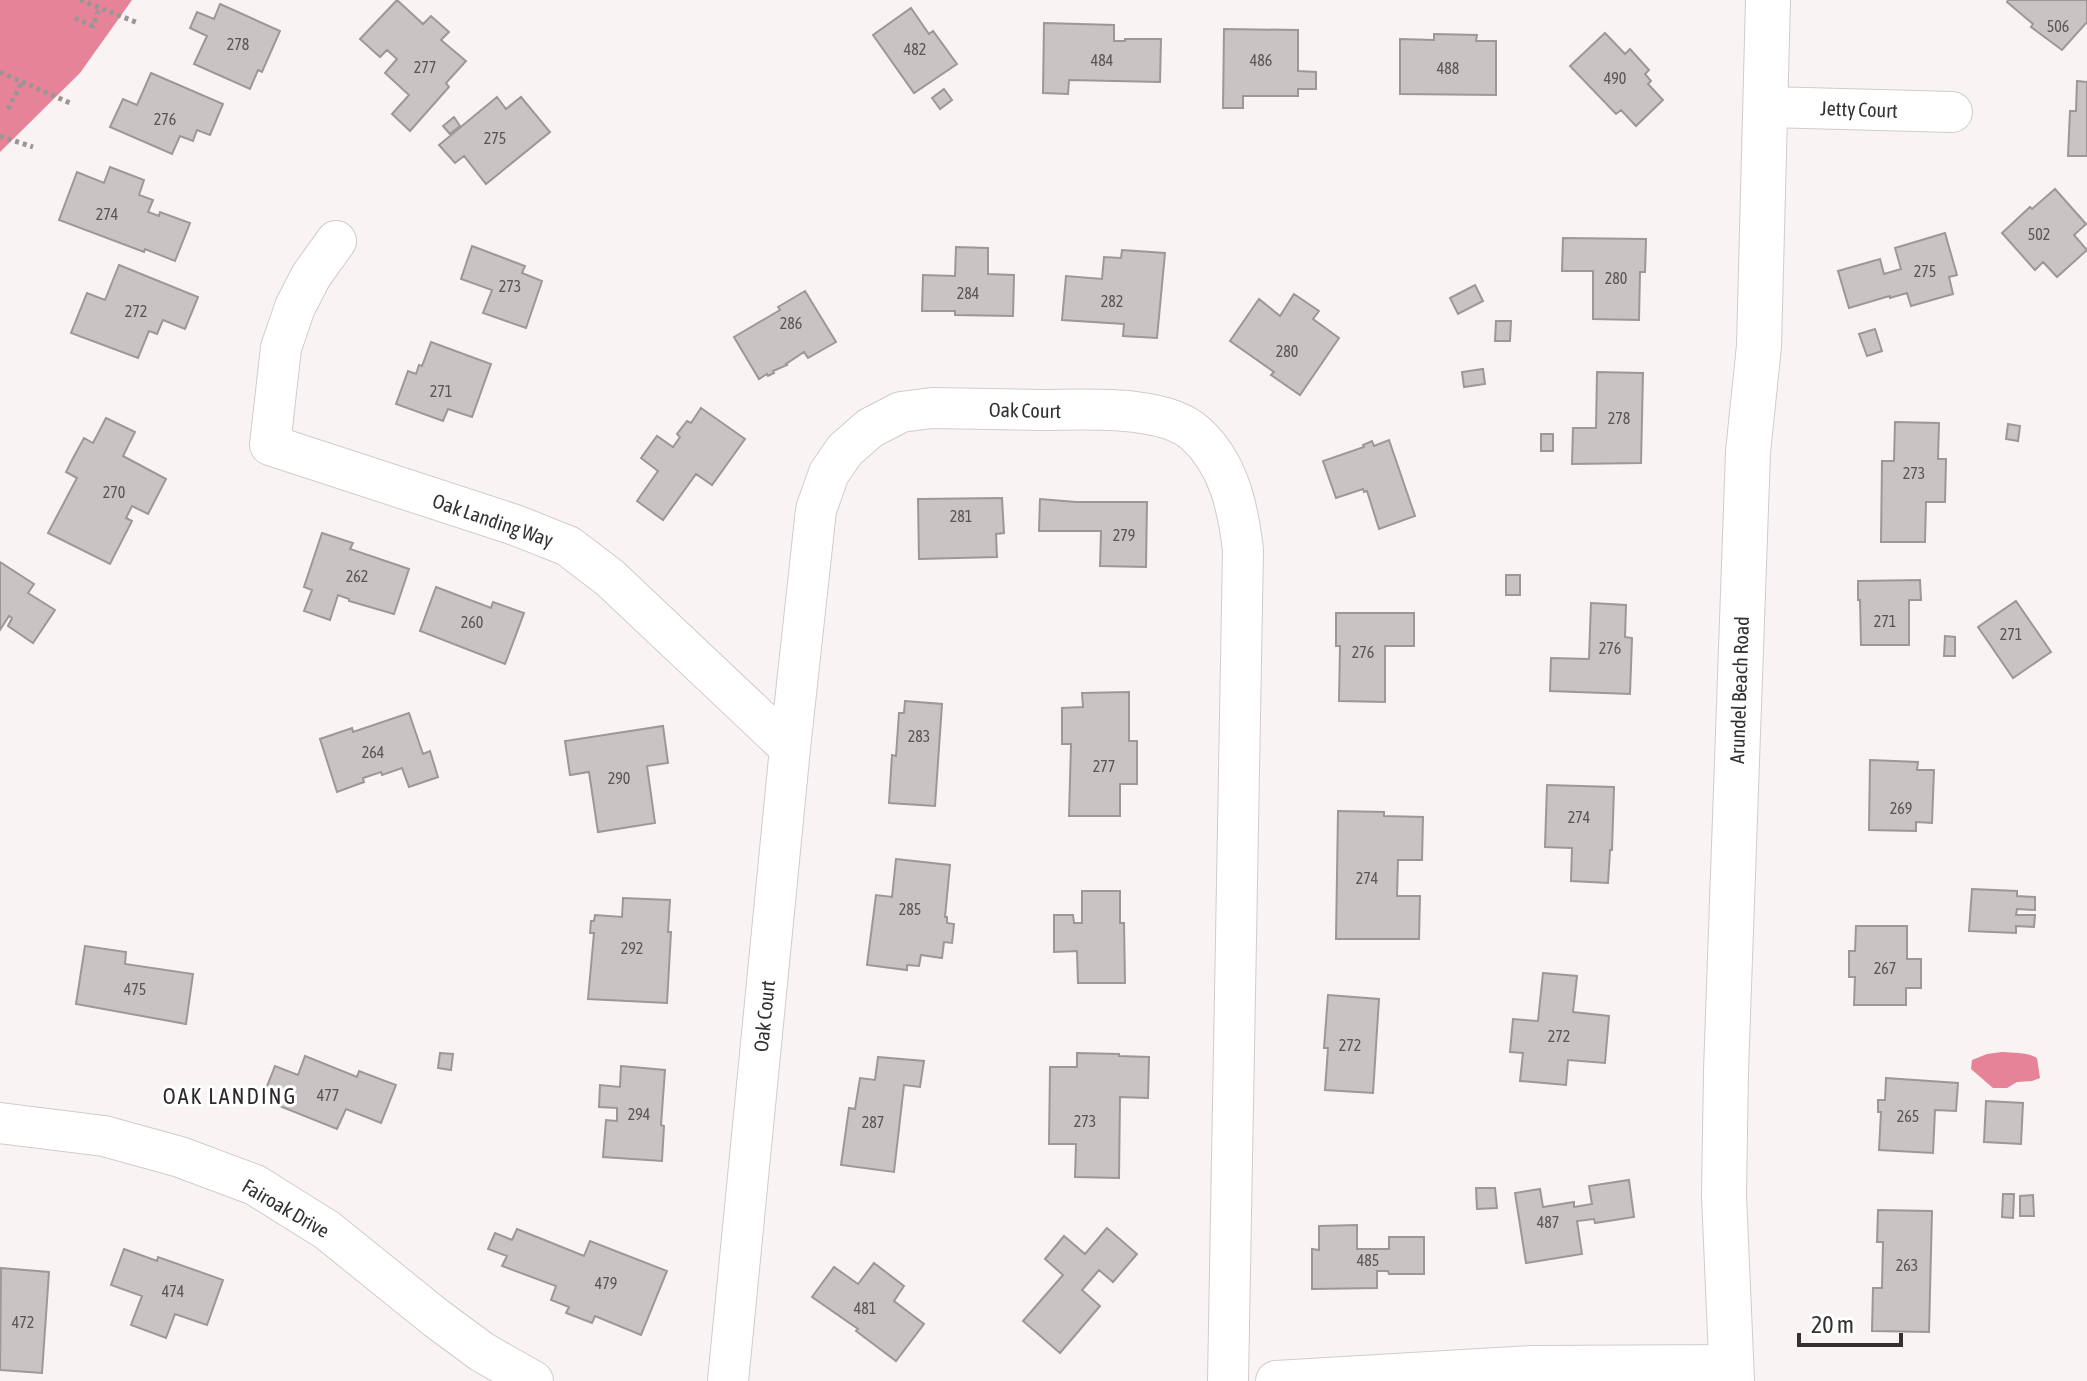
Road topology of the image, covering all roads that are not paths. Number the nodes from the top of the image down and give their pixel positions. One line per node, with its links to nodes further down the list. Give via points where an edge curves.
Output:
1 (1768, 0): 2 (street, Arundel Beach Road)
2 (1766, 107): 3 (street, Jetty Court); 7 (street, Arundel Beach Road, via 1726,1071 1724,1195)
3 (1952, 112)
4 (336, 241): 5 (street, Oak Landing Way, via 295,307 281,348 270,445 568,546 610,578)
5 (790, 748): 9 (street, Oak Court); 10 (street, Oak Court, via 816,510 829,473 870,428 901,412 932,408 1129,411 1166,418 1194,431 1214,454 1230,486 1243,550)
6 (0, 1123): 8 (street, Fairoak Drive, via 104,1136 255,1185 327,1230 482,1352)
7 (1732, 1373): 11 (street, via 1532,1366)
8 (533, 1381)
9 (728, 1381)
10 (1228, 1381)
11 (1276, 1381)

